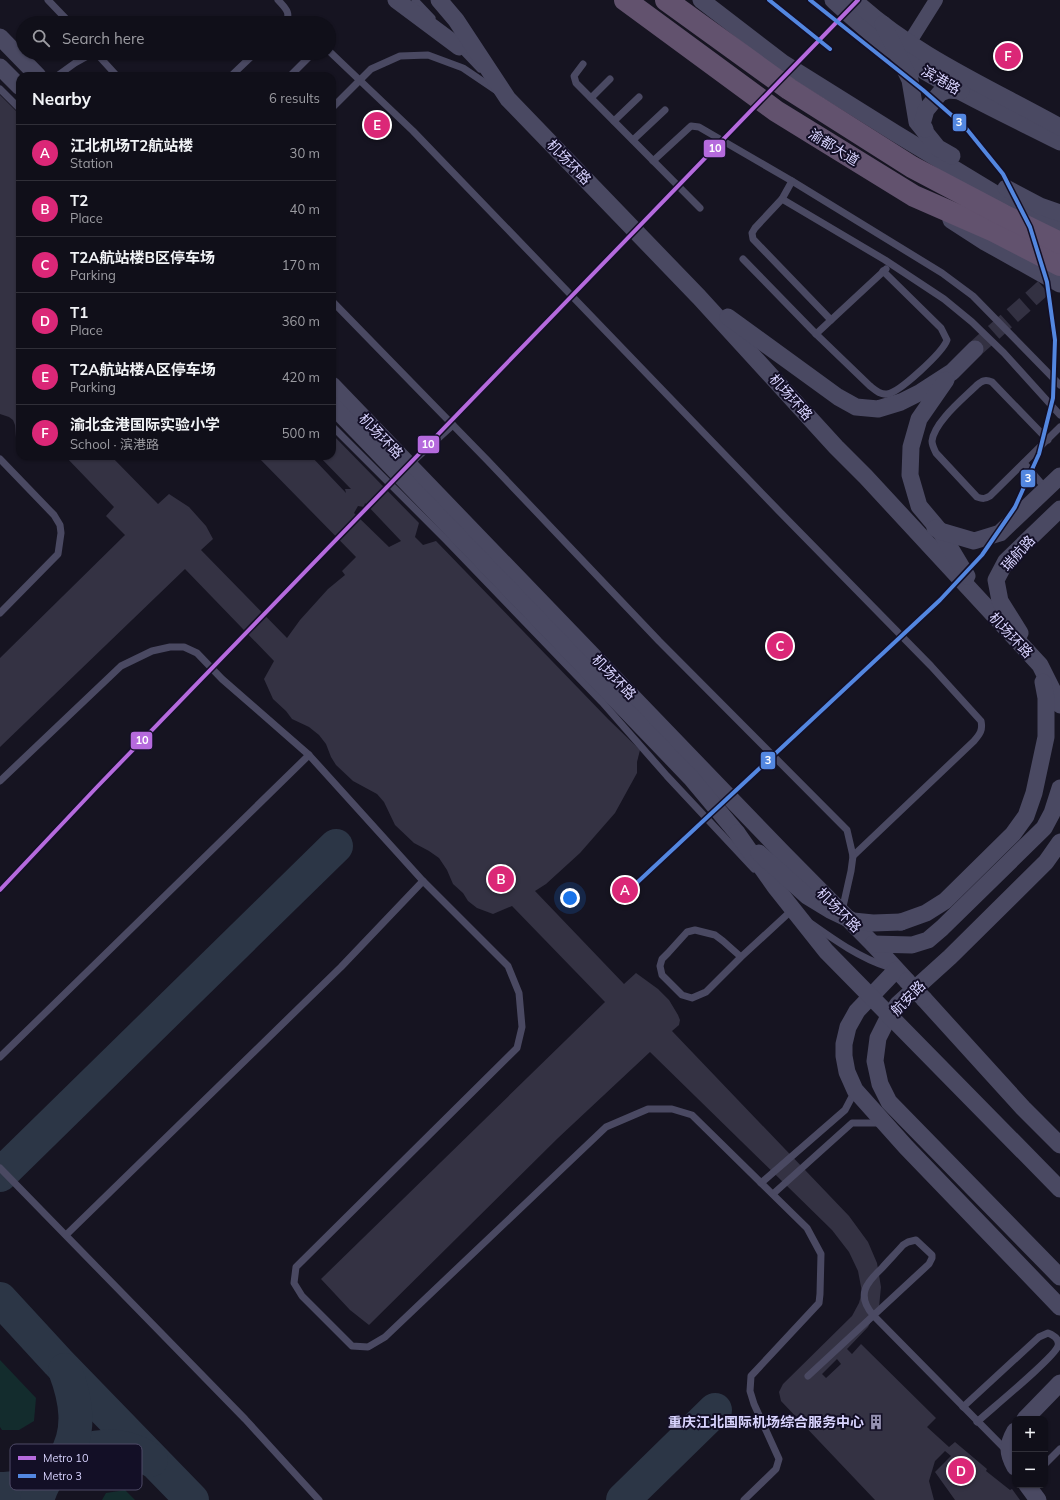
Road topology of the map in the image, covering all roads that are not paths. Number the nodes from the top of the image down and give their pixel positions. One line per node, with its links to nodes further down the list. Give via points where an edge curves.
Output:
1 (48, 0): 12 (lane)
2 (278, 0): 13 (lane, via 289,12)
3 (396, 0): 15 (street)
4 (415, 0): 15 (lane, 机场环路)
5 (439, 0): 38 (street, 机场环路, via 456,20)
6 (625, 0): 49 (highway, 渝都大道, via 776,111)
7 (666, 0): 54 (highway, 渝都大道, via 789,89 905,163)
8 (701, 0): 53 (street, via 783,63 832,94 1029,214)
9 (833, 0): 16 (street, 滨港路, via 867,30)
10 (854, 0): 16 (street, 滨港路, via 883,24)
11 (936, 0): 16 (street)
12 (63, 16)
13 (289, 16)
14 (0, 37): 17 (street)
15 (459, 47): 38 (lane, 机场环路)
16 (904, 48): 35 (street, 滨港路, via 938,79); 43 (street, 滨港路, via 955,70); 44 (street, via 917,122)
17 (16, 53)
18 (336, 58): 32 (lane)
19 (22, 60): 26 (street)
20 (82, 60): 27 (lane)
21 (102, 60): 28 (lane)
22 (248, 60): 29 (lane)
23 (307, 60): 30 (lane)
24 (583, 64): 37 (lane, via 575,73 574,80)
25 (0, 67): 33 (street)
26 (34, 72)
27 (64, 72)
28 (113, 72)
29 (235, 72)
30 (294, 72)
31 (610, 79): 37 (lane)
32 (360, 80): 38 (lane, via 371,69 400,56 428,55 464,68); 39 (lane); 91 (lane, via 413,131 931,666 981,721 982,728 974,742)
33 (16, 83)
34 (0, 89): 40 (lane)
35 (961, 91): 44 (street, via 948,90 940,93 930,104 922,124); 46 (street, 滨港路)
36 (639, 97): 42 (lane)
37 (591, 98): 42 (lane)
38 (508, 99): 60 (street, 机场环路)
39 (336, 104)
40 (16, 105)
41 (665, 110): 45 (lane)
42 (614, 121): 45 (lane)
43 (1060, 127)
44 (928, 137): 52 (street, via 938,148 984,176 1040,206)
45 (633, 140): 47 (lane)
46 (1060, 142)
47 (653, 161): 48 (lane, via 694,126); 51 (lane)
48 (792, 181): 50 (lane); 66 (lane, via 942,273 973,296)
49 (914, 196): 57 (highway, 渝都大道, via 994,231); 59 (street, via 985,242)
50 (782, 199): 56 (lane); 62 (lane, via 755,228 752,233 753,239)
51 (700, 208)
52 (1060, 213)
53 (1060, 227)
54 (1060, 243)
55 (743, 258): 63 (lane)
56 (891, 264): 58 (lane); 69 (lane, via 944,299 972,322)
57 (1060, 265)
58 (883, 271): 62 (lane); 63 (lane, via 941,328 947,340 942,349 905,385 891,393 877,392)
59 (1060, 284)
60 (699, 296): 65 (street, via 838,397 856,407 878,409 901,402); 78 (street, 机场环路)
61 (336, 305): 70 (lane)
62 (831, 320): 63 (lane)
63 (816, 334)
64 (974, 349): 65 (street)
65 (952, 372): 81 (street, via 919,419 911,447 910,475 920,506)
66 (1060, 385)
67 (336, 389): 75 (street, 机场环路)
68 (336, 409): 89 (street, 机场环路, via 691,778)
69 (1060, 415)
70 (453, 425): 75 (lane); 91 (lane, via 659,641 847,830)
71 (1060, 427): 73 (lane)
72 (336, 430): 93 (lane, 机场环路, via 602,702)
73 (1048, 440): 76 (lane); 76 (lane, via 992,382 987,380 977,385 939,423 935,432 932,445 936,453 977,497 982,499 990,496)
74 (0, 459): 83 (lane, via 54,515 61,533 58,554)
75 (408, 464): 94 (street, 机场环路)
76 (1024, 464): 79 (lane)
77 (1060, 476): 79 (street, 瑞航路)
78 (866, 477): 81 (street); 82 (street, 机场环路)
79 (1046, 489): 81 (street, 瑞航路, via 1000,533 974,541)
80 (1060, 509): 84 (street, 瑞航路, via 1006,561 996,580 1000,601)
81 (940, 531): 82 (street)
82 (989, 611): 84 (street, 机场环路)
83 (0, 613)
84 (1040, 665): 85 (street, 机场环路); 89 (street, bridge, via 1046,698 1046,737 1034,793 1026,816 1013,834 945,901 926,913 901,922 872,923 853,920 807,896)
85 (1060, 705)
86 (309, 756): 87 (lane, via 222,679 197,653 184,647 170,647 152,651 121,666); 92 (lane); 98 (lane)
87 (0, 781)
88 (1060, 788): 95 (street, via 1044,828 928,940 912,945)
89 (737, 833): 104 (street, bridge, via 826,951)
90 (1060, 842): 107 (street, 航安路, via 1046,862 950,957 898,1004 878,1038 875,1061 880,1084 889,1102)
91 (853, 856): 94 (lane)
92 (423, 881): 103 (lane, via 508,966 520,993 522,1027 517,1048 296,1268 294,1283 302,1296 352,1346 368,1347 385,1337 606,1127 648,1109 672,1108 692,1115); 106 (lane, via 341,967)
93 (792, 910): 96 (lane); 97 (lane, 机场环路, via 838,942)
94 (842, 912): 95 (street, 机场环路)
95 (873, 944): 97 (street, 机场环路)
96 (741, 958): 96 (lane, via 706,992 692,998 682,995 662,975 660,966 662,959 687,932 695,930 715,935)
97 (901, 975): 99 (street, 航安路, via 858,1011 848,1027 844,1056 847,1072); 101 (street, bridge)
98 (0, 1057)
99 (855, 1090): 100 (street, 航安路); 103 (lane, via 845,1110)
100 (884, 1123): 105 (lane, via 852,1123); 108 (street, 航安路)
101 (1060, 1145)
102 (0, 1168): 106 (lane)
103 (761, 1183): 105 (lane)
104 (1060, 1189)
105 (774, 1194): 121 (lane, via 808,1228 821,1254 820,1294 819,1303 751,1376 750,1391 754,1404 779,1459 776,1469)
106 (66, 1236): 120 (lane, via 245,1419)
107 (1060, 1277)
108 (1060, 1307)
109 (873, 1315): 109 (lane, via 864,1303 869,1281 904,1245 916,1240 930,1252 932,1258 929,1264); 110 (lane); 112 (lane)
110 (808, 1376)
111 (1060, 1384): 113 (street)
112 (963, 1407): 114 (lane); 114 (lane, via 1039,1337 1048,1333 1056,1338 1058,1346 1047,1360)
113 (1028, 1416)
114 (977, 1422): 117 (lane)
115 (1012, 1436): 117 (street, via 1009,1442)
116 (1060, 1449): 118 (lane)
117 (1012, 1460)
118 (1048, 1461)
119 (1029, 1488): 122 (street)
120 (319, 1500)
121 (744, 1500)
122 (1038, 1500)

